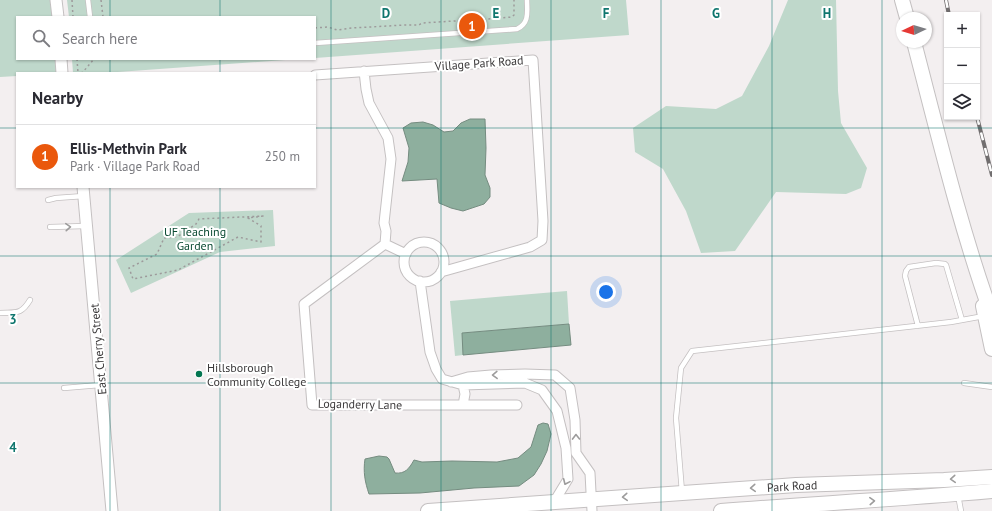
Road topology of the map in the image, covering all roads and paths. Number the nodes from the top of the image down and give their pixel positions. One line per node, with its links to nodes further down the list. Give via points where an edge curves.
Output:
1 (56, 0): 9 (street)
2 (72, 0): 10 (path)
3 (88, 0): 11 (lane)
4 (101, 0): 12 (path)
5 (514, 0): 13 (path, via 512,17 337,30 328,27)
6 (527, 0): 14 (lane, via 526,21 518,28)
7 (902, 0): 8 (main road)
8 (905, 12)
9 (58, 16)
10 (73, 16)
11 (90, 16)
12 (103, 16)
13 (316, 28)
14 (316, 43)
15 (916, 48): 35 (main road)
16 (61, 60): 19 (street)
17 (77, 60): 20 (path)
18 (93, 60): 21 (path)
19 (62, 72)
20 (80, 72)
21 (83, 72)
22 (364, 72): 23 (street); 28 (street, via 369,103 388,138 391,159 384,223); 30 (street, Village Park Road, via 533,60 542,240 530,247)
23 (316, 75)
24 (83, 191): 25 (lane); 26 (street, East Cherry Street)
25 (48, 200)
26 (87, 226): 27 (lane, one-way to 26); 42 (street, East Cherry Street)
27 (50, 227)
28 (385, 244): 29 (street); 47 (street, Loganderry Lane, via 304,304 312,404)
29 (406, 254): 30 (street, via 416,243 429,242 435,245 443,255); 32 (street, via 406,271)
30 (441, 272): 32 (street, Village Park Road, via 435,279)
31 (133, 279): 31 (path, via 178,270 238,237 261,242 261,226 248,218 263,216 199,219 177,237 164,238 157,254 129,268)
32 (420, 281): 40 (street, via 430,352 442,379)
33 (30, 300): 34 (lane, via 19,312)
34 (0, 313)
35 (989, 316): 36 (lane); 38 (main road)
36 (962, 320): 37 (lane); 37 (lane, via 946,265 936,263 909,267 906,271)
37 (918, 326): 54 (lane, via 692,351 681,368 676,418)
38 (992, 349)
39 (528, 374): 40 (street, one-way to 40, via 468,377); 44 (street); 49 (street, via 555,375 570,388)
40 (451, 382): 43 (street)
41 (964, 384): 45 (lane)
42 (100, 385): 46 (lane); 58 (street, East Cherry Street)
43 (463, 385): 44 (street); 47 (street)
44 (528, 385): 50 (street, via 542,390)
45 (992, 387)
46 (64, 388)
47 (463, 405): 48 (street, Loganderry Lane)
48 (517, 405)
49 (573, 408): 50 (street); 51 (street, one-way to 49, via 575,420)
50 (558, 413): 51 (street, via 566,448)
51 (571, 453): 56 (street, one-way to 56, via 568,479); 57 (street, via 590,473)
52 (992, 477): 54 (main road, Park Road, one-way to 54, via 796,485)
53 (992, 492): 55 (main road, Park Road)
54 (682, 493): 57 (main road, Park Road, one-way to 57)
55 (958, 494): 60 (main road, Park Road, one-way to 55, via 843,505); 61 (lane)
56 (554, 502): 57 (main road, Park Road); 59 (main road, Park Road)
57 (592, 505)
58 (112, 511)
59 (428, 511)
60 (721, 511)
61 (961, 511)

